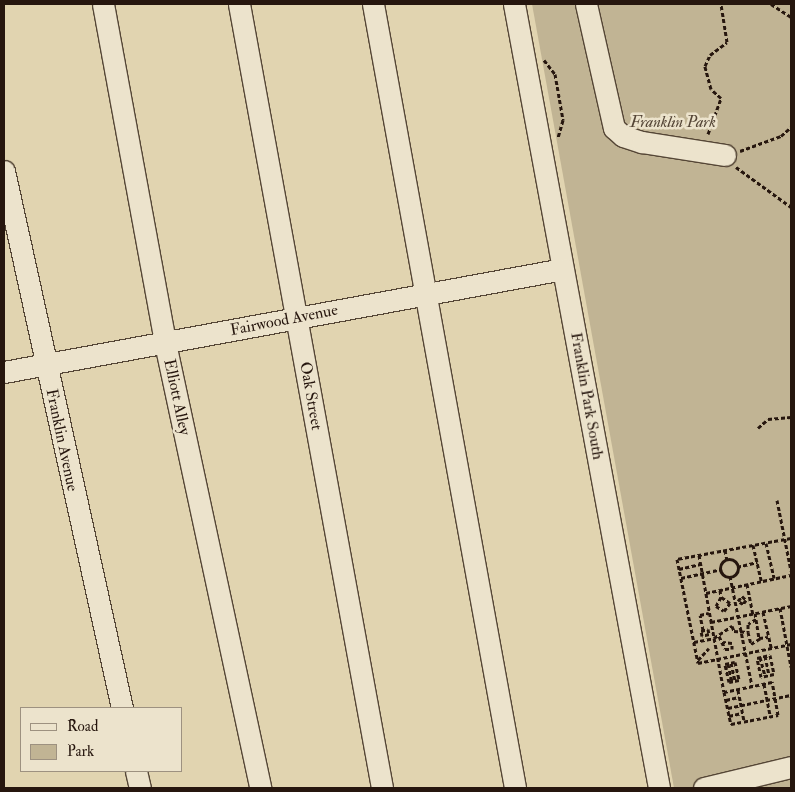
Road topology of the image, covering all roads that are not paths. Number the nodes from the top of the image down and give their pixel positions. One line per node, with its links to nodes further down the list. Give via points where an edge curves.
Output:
1 (103, 4): 11 (street, Elliott Alley)
2 (239, 4): 10 (street, Oak Street)
3 (373, 4): 9 (street)
4 (514, 4): 8 (street, Franklin Park South)
5 (586, 4): 6 (street, via 614,128 623,136 642,142)
6 (725, 155)
7 (4, 171): 12 (street, Franklin Avenue)
8 (563, 269): 9 (street, Fairwood Avenue); 21 (street, Franklin Park South)
9 (427, 294): 10 (street, Fairwood Avenue); 20 (street)
10 (297, 318): 11 (street, Fairwood Avenue); 19 (street, Oak Street)
11 (166, 342): 12 (street, Fairwood Avenue); 18 (street, Elliott Alley)
12 (46, 364): 13 (street, Fairwood Avenue); 14 (street, Franklin Avenue)
13 (4, 372)
14 (122, 707)
15 (791, 767): 22 (street)
16 (136, 772): 17 (street)
17 (140, 788)
18 (260, 788)
19 (382, 788)
20 (516, 788)
21 (659, 788)
22 (704, 788)

